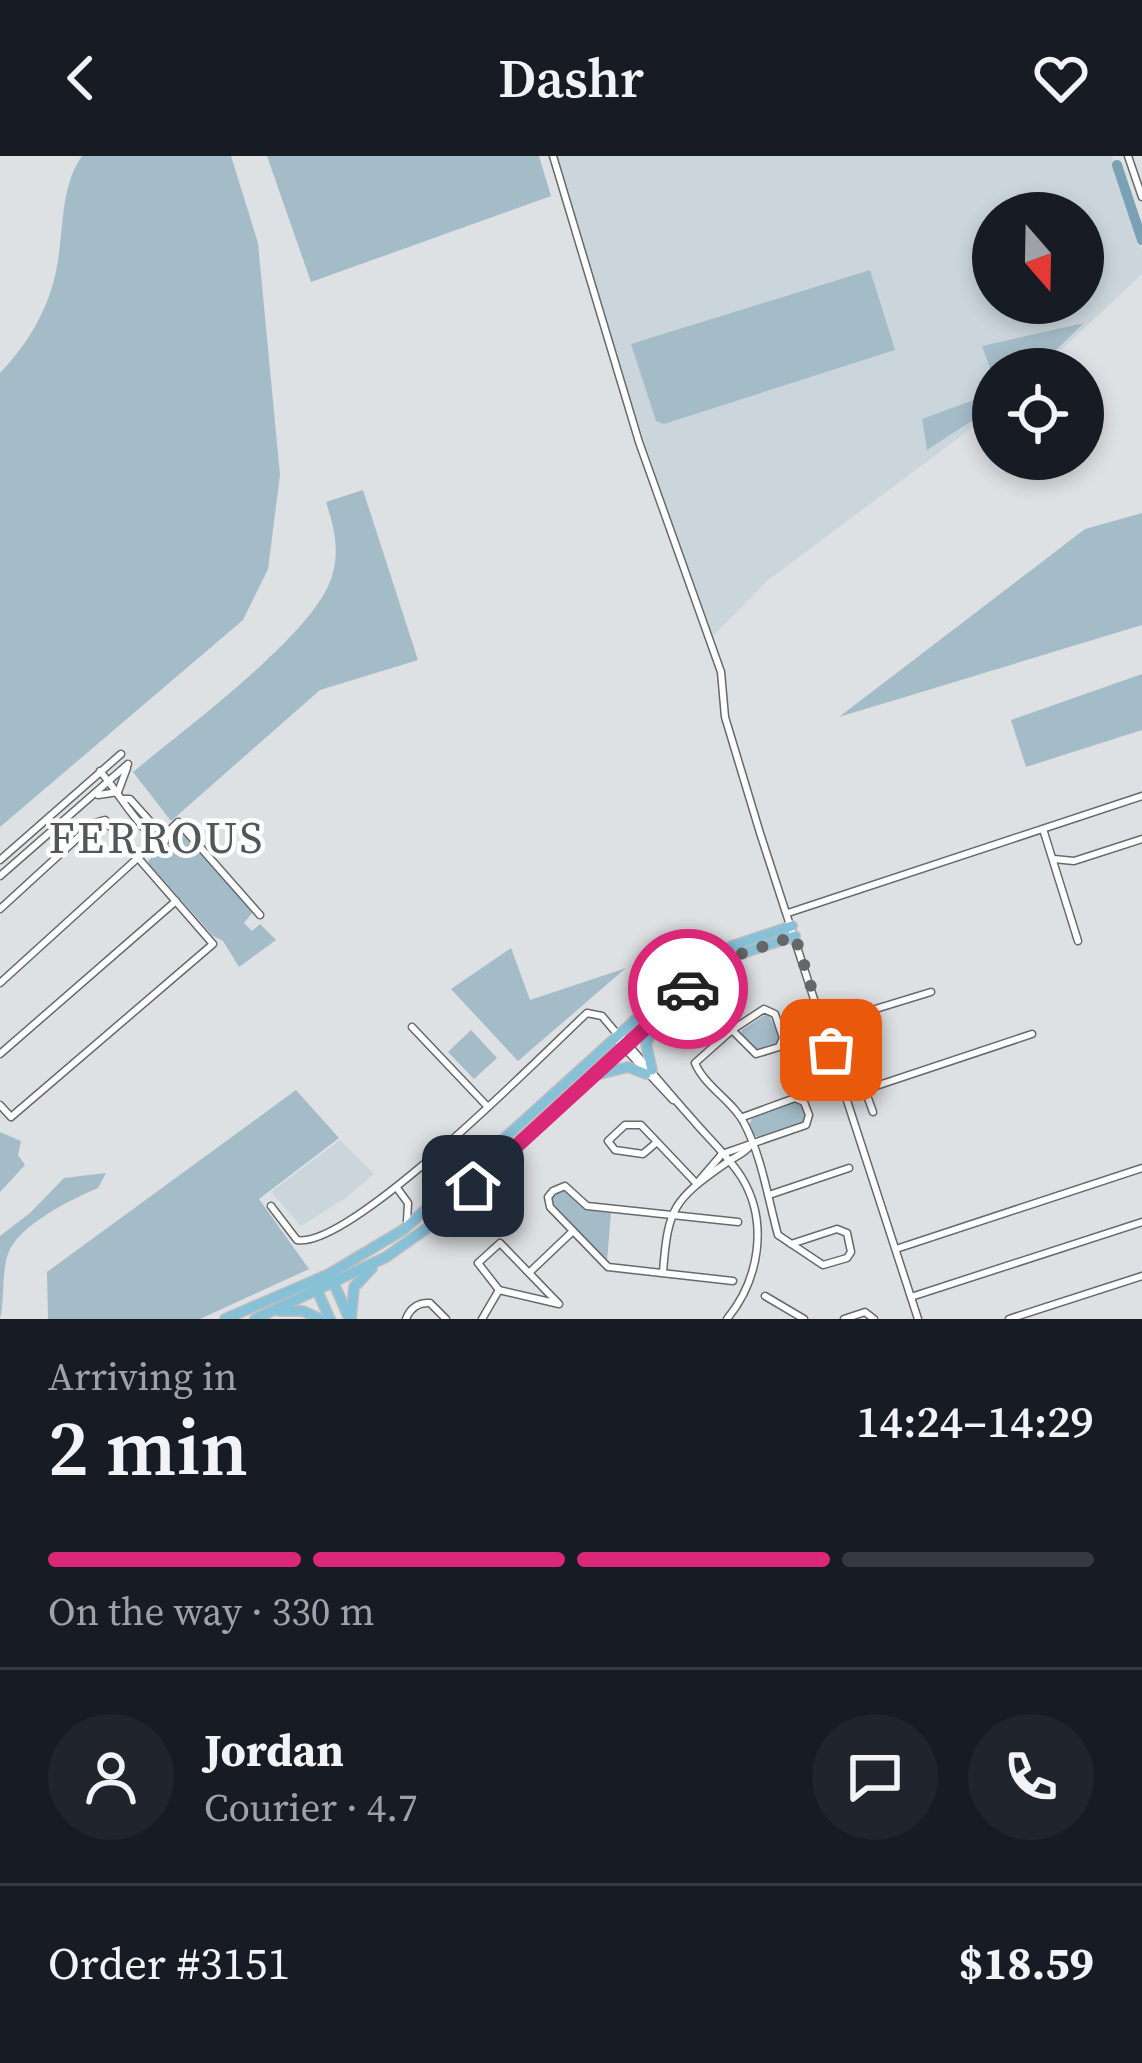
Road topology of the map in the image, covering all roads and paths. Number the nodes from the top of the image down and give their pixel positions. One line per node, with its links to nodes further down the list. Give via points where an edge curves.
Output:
1 (553, 156): 21 (street, via 639,442 722,672 725,717)
2 (1128, 156): 3 (street)
3 (1142, 197)
4 (121, 754): 5 (street)
5 (100, 771): 6 (street); 17 (street)
6 (109, 781): 7 (street); 7 (street, via 128,764); 9 (street)
7 (121, 795): 9 (street); 11 (street, via 132,817)
8 (1142, 796): 10 (street)
9 (90, 798): 18 (street)
10 (1043, 829): 16 (street); 21 (street)
11 (153, 831): 12 (street); 14 (street)
12 (166, 834): 14 (street, via 163,844); 22 (street, via 178,822)
13 (1142, 839): 16 (street, via 1074,861)
14 (152, 845): 15 (street)
15 (140, 858): 19 (street); 20 (street, via 98,820); 25 (street)
16 (1053, 858): 24 (street)
17 (0, 860)
18 (0, 876)
19 (176, 901): 34 (street); 40 (street, via 213,944 10,1117)
20 (0, 909)
21 (788, 913): 23 (street)
22 (260, 915)
23 (793, 931): 27 (main road, via 721,964); 28 (street); 32 (main road, via 710,957)
24 (1078, 941)
25 (0, 983)
26 (931, 992): 28 (street)
27 (663, 1012): 33 (main road); 36 (main road, via 646,1044)
28 (823, 1025): 39 (street)
29 (412, 1027): 41 (street)
30 (732, 1030): 30 (street, via 771,1010 783,1042 756,1054); 43 (street, via 695,1063)
31 (1032, 1034): 38 (street)
32 (617, 1036): 33 (street); 41 (street, via 602,1016 587,1013); 52 (main road)
33 (626, 1046): 36 (street); 37 (main road)
34 (0, 1054)
35 (857, 1068): 38 (street)
36 (649, 1072): 37 (main road, via 611,1068); 46 (street)
37 (590, 1079): 62 (main road)
38 (865, 1090): 39 (street); 42 (street)
39 (846, 1096): 61 (street)
40 (0, 1105)
41 (486, 1106): 50 (street)
42 (873, 1112)
43 (742, 1118): 45 (street); 45 (street, via 795,1099 807,1109 806,1125)
44 (657, 1142): 44 (street, via 633,1124 608,1142 643,1154); 49 (street)
45 (752, 1144): 46 (street); 51 (street)
46 (725, 1158): 49 (street); 85 (street, via 752,1200 758,1240 743,1295)
47 (850, 1168): 51 (street)
48 (1142, 1168): 61 (street)
49 (697, 1183): 55 (street)
50 (397, 1188): 53 (street); 54 (street, via 308,1241 297,1240)
51 (769, 1195): 60 (street, via 778,1235)
52 (440, 1200): 53 (street); 58 (main road)
53 (409, 1203): 58 (street)
54 (272, 1206)
55 (670, 1216): 56 (street); 59 (street, via 586,1206 560,1186 548,1201); 64 (street)
56 (738, 1222)
57 (1142, 1222): 72 (street)
58 (403, 1229): 66 (main road)
59 (573, 1231): 63 (street); 64 (street, via 608,1267)
60 (791, 1244): 60 (street, via 842,1230 851,1252 823,1265)
61 (896, 1250): 72 (street)
62 (386, 1257): 66 (main road); 80 (main road, via 354,1287)
63 (531, 1271): 69 (street); 70 (street, via 506,1245 494,1245 478,1263)
64 (663, 1272): 67 (street)
65 (1142, 1276): 90 (street)
66 (331, 1278): 68 (main road); 80 (main road)
67 (733, 1281)
68 (315, 1286): 75 (main road); 76 (main road); 79 (main road)
69 (546, 1287): 73 (street); 74 (street)
70 (499, 1290): 73 (street); 83 (street)
71 (765, 1296): 86 (street)
72 (911, 1297): 89 (street)
73 (537, 1299): 74 (street)
74 (560, 1304): 84 (street)
75 (269, 1313): 77 (main road); 78 (main road)
76 (225, 1319)
77 (255, 1319)
78 (320, 1319)
79 (330, 1319)
80 (350, 1319)
81 (406, 1319): 82 (street, via 424,1303)
82 (446, 1319)
83 (482, 1319)
84 (556, 1319)
85 (727, 1319)
86 (804, 1319)
87 (844, 1319): 88 (street, via 866,1312)
88 (874, 1319)
89 (918, 1319)
90 (1009, 1319)

